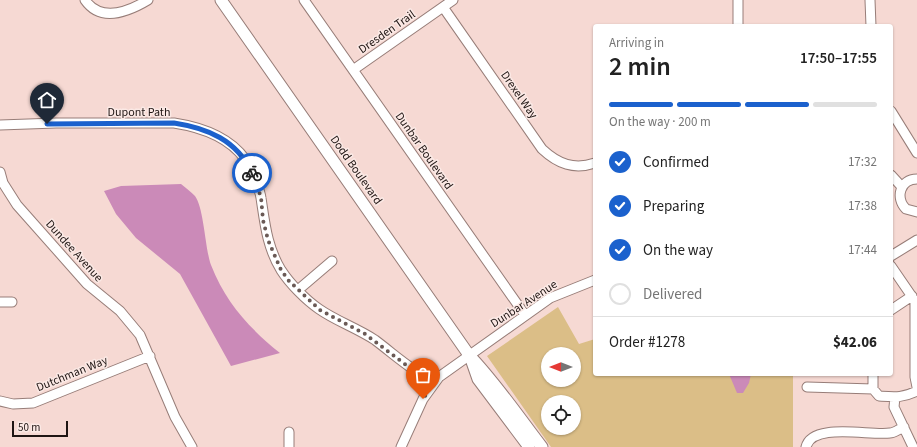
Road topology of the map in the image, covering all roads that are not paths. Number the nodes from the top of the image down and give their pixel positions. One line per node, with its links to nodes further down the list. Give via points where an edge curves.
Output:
1 (85, 0): 2 (street, via 94,10 108,15 130,9)
2 (148, 0)
3 (221, 0): 34 (street, Dodd Boulevard)
4 (304, 0): 11 (street, Dunbar Boulevard)
5 (453, 0): 8 (street, Dresden Trail)
6 (738, 0): 9 (street)
7 (870, 0): 10 (street)
8 (443, 7): 11 (street, Dresden Trail); 15 (street, Drexel Way, via 542,148 553,159 568,166)
9 (738, 24)
10 (871, 24)
11 (353, 70): 33 (street, Dunbar Boulevard)
12 (893, 113): 14 (street)
13 (0, 126): 28 (street, Dupont Path, via 56,123 174,123 219,137 233,145 246,159 258,186 263,220 273,253 281,270)
14 (917, 153)
15 (593, 164)
16 (0, 172): 20 (street, Dundee Avenue)
17 (893, 177): 19 (street)
18 (917, 179): 19 (street, via 909,180)
19 (902, 186): 22 (street, via 899,198 902,204 909,211)
20 (9, 194): 21 (street); 35 (street, Dundee Avenue, via 87,284 131,322)
21 (0, 200)
22 (917, 212)
23 (917, 240): 24 (street)
24 (893, 255)
25 (332, 261): 28 (street)
26 (893, 269): 29 (street)
27 (593, 281): 33 (street, Dunbar Avenue, via 550,298)
28 (298, 290): 37 (street, Dupont Path, via 320,310 361,332 418,374)
29 (912, 296): 32 (street); 39 (street, via 916,310)
30 (0, 302): 31 (street)
31 (12, 302)
32 (893, 309)
33 (525, 315): 34 (street, Dunbar Avenue)
34 (469, 355): 37 (street); 49 (street, via 478,379); 50 (street, via 488,375)
35 (150, 356): 43 (street, Dutchman Way, via 33,403 13,404); 46 (street, Dundee Avenue, via 175,417)
36 (873, 376): 40 (street)
37 (434, 382): 48 (street, via 423,399)
38 (807, 387): 40 (street)
39 (917, 387)
40 (873, 389): 42 (street, via 879,396)
41 (917, 391): 42 (street, via 905,397)
42 (895, 397): 44 (street, via 894,407)
43 (0, 401)
44 (904, 427): 51 (street, via 891,434 824,432 811,438); 52 (street)
45 (289, 432): 47 (street)
46 (192, 447)
47 (289, 447)
48 (401, 447)
49 (529, 447)
50 (542, 447)
51 (806, 447)
52 (913, 447)

